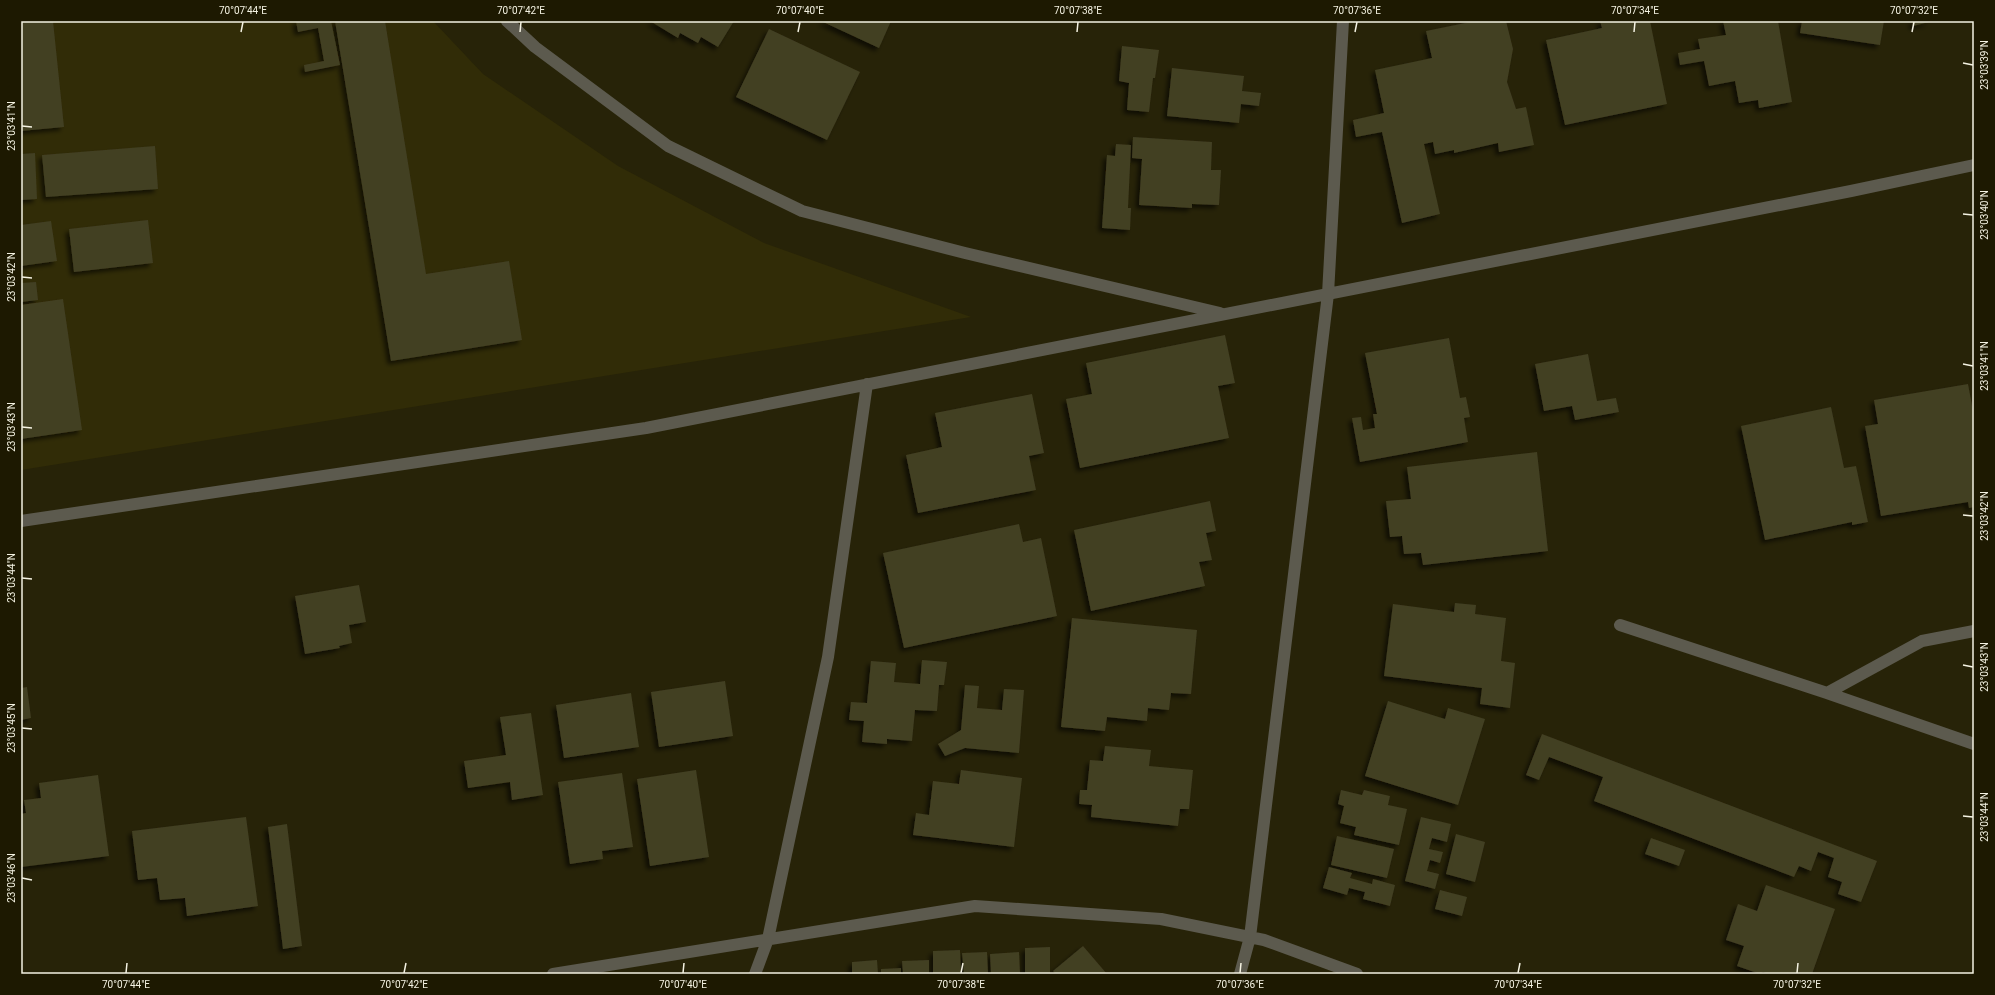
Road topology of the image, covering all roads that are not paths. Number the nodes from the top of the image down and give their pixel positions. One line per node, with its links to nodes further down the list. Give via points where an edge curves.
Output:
1 (507, 21): 5 (street, via 535,47 668,146 802,211 965,253)
2 (1343, 21): 4 (street)
3 (1974, 165): 4 (street)
4 (1328, 294): 5 (street); 12 (street)
5 (1225, 314): 6 (street)
6 (867, 384): 7 (street, via 646,428); 13 (street, via 828,657)
7 (21, 522)
8 (1620, 625): 10 (street)
9 (1974, 631): 10 (street, via 1922,640)
10 (1827, 693): 11 (street)
11 (1974, 744)
12 (1250, 937): 13 (street, via 1161,919 975,906); 16 (street); 17 (street)
13 (768, 939): 14 (street); 15 (street)
14 (553, 974)
15 (755, 974)
16 (1240, 974)
17 (1358, 974)

